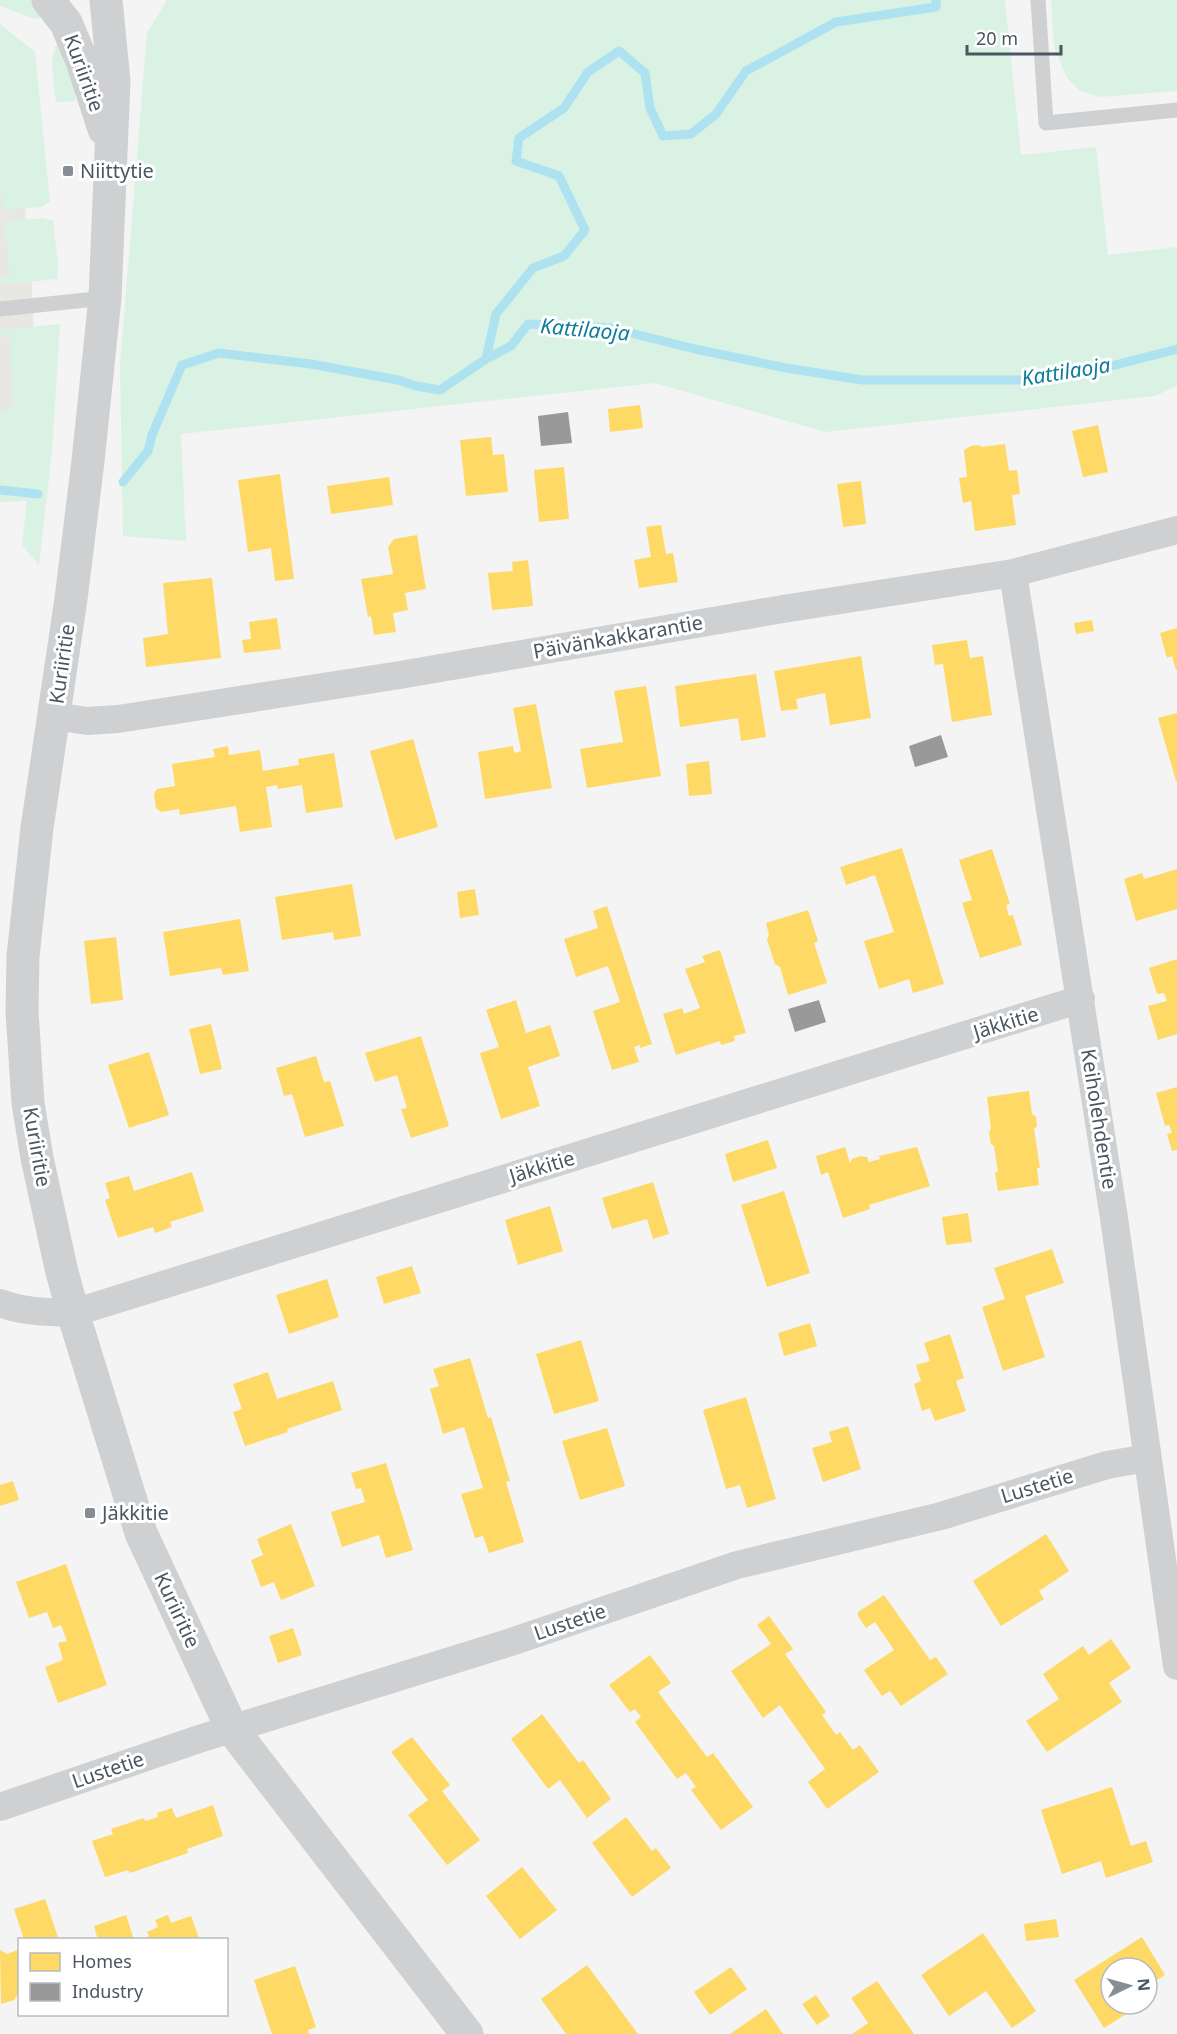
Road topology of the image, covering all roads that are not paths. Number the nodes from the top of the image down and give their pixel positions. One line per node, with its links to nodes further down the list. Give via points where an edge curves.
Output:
1 (48, 0): 5 (street, Kuriiritie, via 66,23 82,61)
2 (106, 0): 5 (street, Kuriiritie, via 114,81)
3 (1038, 0): 4 (lane, via 1046,123)
4 (1177, 110)
5 (111, 151): 6 (street, Kuriiritie)
6 (105, 298): 7 (lane); 10 (street, Kuriiritie)
7 (0, 309)
8 (1177, 530): 9 (street, Päivänkakkarantie)
9 (1013, 573): 10 (street, Päivänkakkarantie, via 118,719 87,721); 11 (street, Keiholehdentie)
10 (55, 716): 13 (street, Kuriiritie, via 28,903 22,1011 28,1103 37,1158)
11 (1081, 999): 13 (street, Jäkkitie); 14 (street, Keiholehdentie)
12 (0, 1303): 13 (street, Jäkkitie)
13 (73, 1313): 16 (street, Kuriiritie, via 141,1533)
14 (1147, 1458): 15 (street, Keiholehdentie); 16 (street, Lustetie, via 1107,1465 940,1516 737,1565)
15 (1177, 1666)
16 (232, 1729): 17 (street, Lustetie); 18 (street, Kuriiritie)
17 (0, 1808)
18 (467, 2034)

